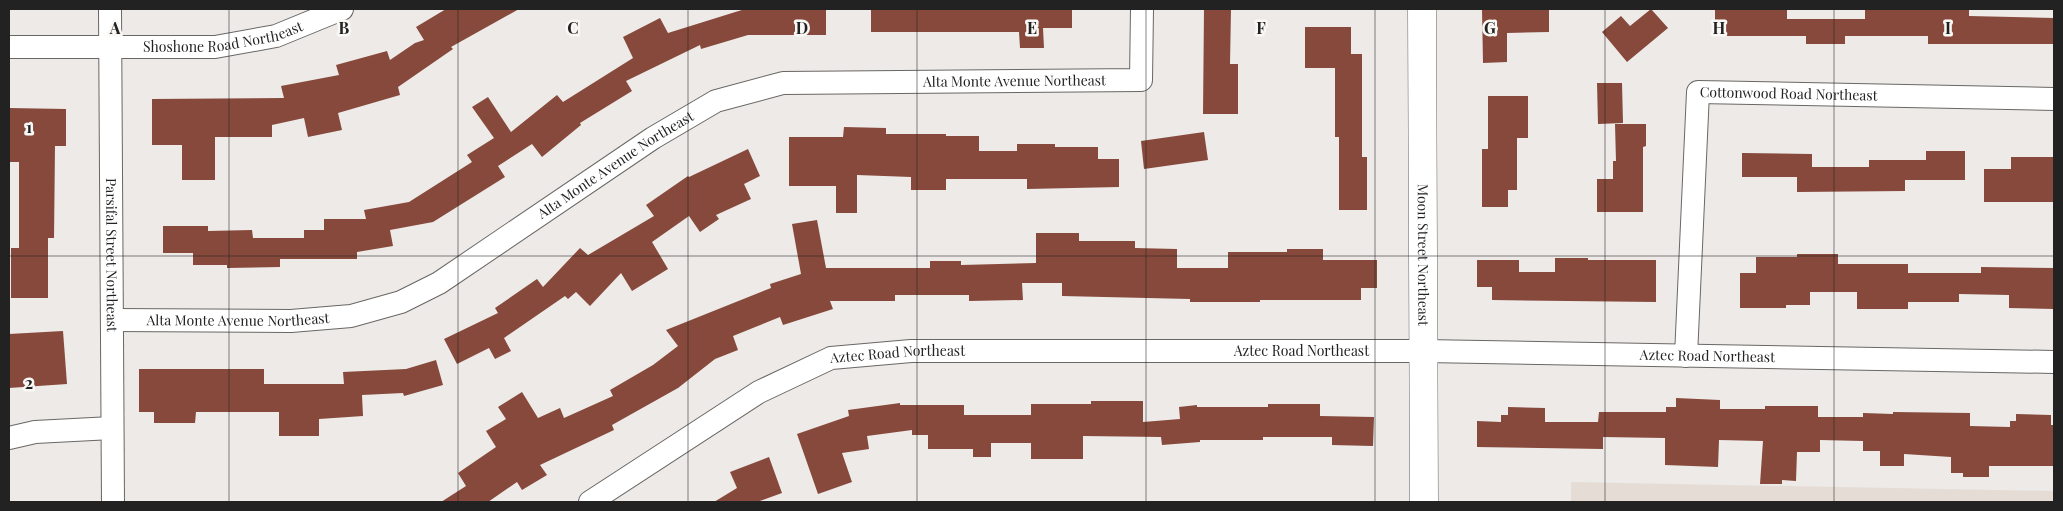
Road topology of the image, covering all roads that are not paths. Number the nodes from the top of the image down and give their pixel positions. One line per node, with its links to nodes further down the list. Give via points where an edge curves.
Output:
1 (110, 9): 5 (street, Parsifal Street Northeast)
2 (342, 9): 5 (street, Shoshone Road Northeast, via 276,36 215,47)
3 (1142, 9): 8 (street, Alta Monte Avenue Northeast, via 1140,80 783,84 716,101 653,138 438,283 401,302 351,316 291,321)
4 (1422, 9): 9 (street, Moon Street Northeast)
5 (111, 46): 6 (street, Shoshone Road Northeast); 8 (street, Parsifal Street Northeast)
6 (9, 47)
7 (2054, 99): 10 (street, Cottonwood Road Northeast, via 1698,92)
8 (112, 320): 12 (street, Parsifal Street Northeast)
9 (1424, 351): 10 (street, Aztec Road Northeast); 15 (street, Aztec Road Northeast, via 911,351 831,358 760,392); 16 (street, Moon Street Northeast)
10 (1686, 356): 11 (street, Aztec Road Northeast)
11 (2054, 362)
12 (112, 428): 13 (street, via 35,432); 14 (street, Parsifal Street Northeast)
13 (9, 438)
14 (113, 502)
15 (590, 502)
16 (1424, 502)

